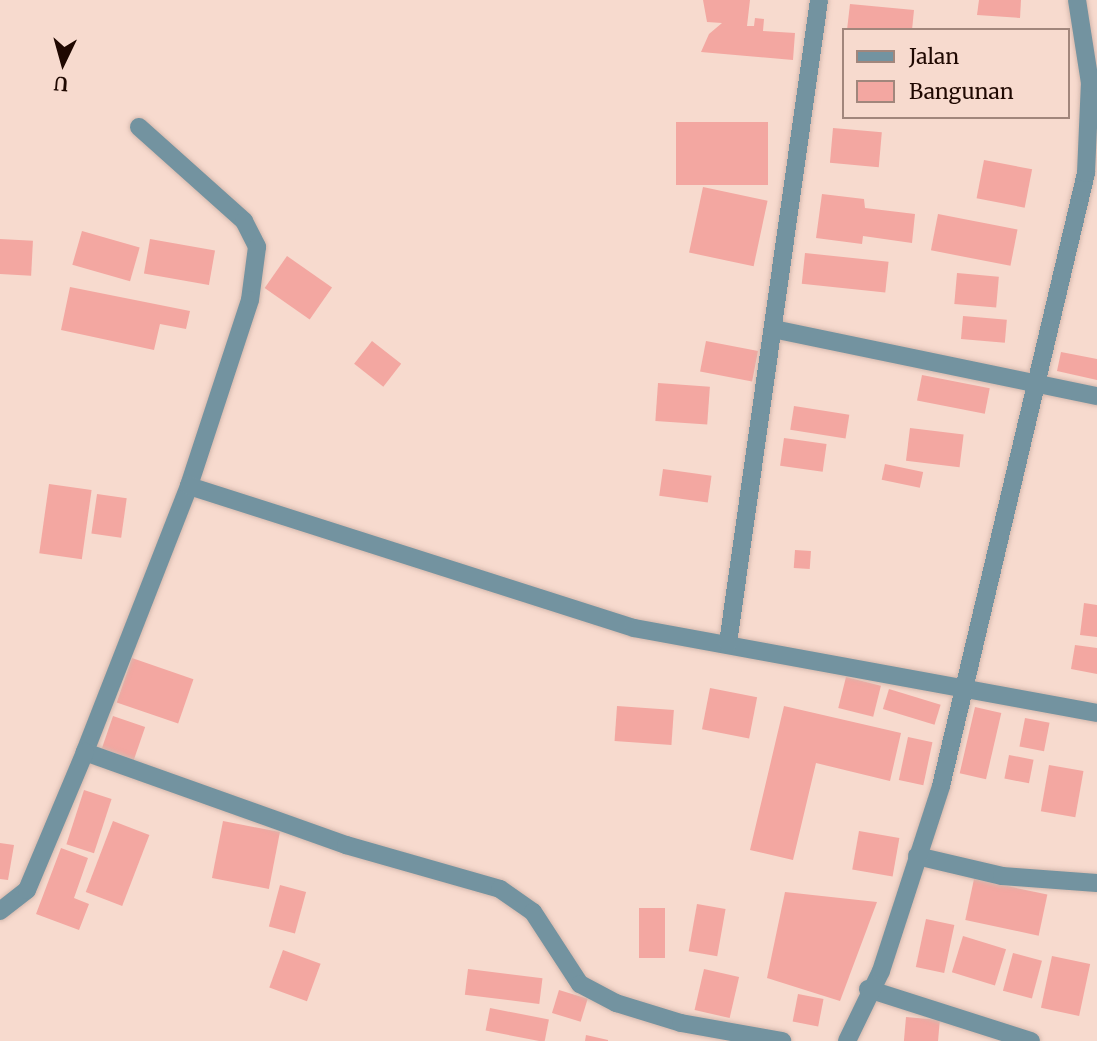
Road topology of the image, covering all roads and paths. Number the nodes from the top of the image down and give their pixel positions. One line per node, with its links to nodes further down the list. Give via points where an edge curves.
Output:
1 (819, 0): 4 (street)
2 (1077, 0): 5 (street, via 1090,83 1086,173)
3 (139, 127): 7 (street, via 244,221 257,247 250,300)
4 (774, 329): 5 (street); 8 (street)
5 (1037, 384): 6 (street); 9 (street)
6 (1097, 396)
7 (190, 486): 8 (street, via 634,628); 11 (street)
8 (728, 643): 9 (street)
9 (965, 690): 10 (street); 12 (street, via 941,786)
10 (1097, 713)
11 (85, 752): 14 (street, via 27,890); 16 (street, via 346,845 499,888 533,912 580,984 616,1003 681,1023)
12 (916, 856): 13 (street, via 1002,876); 15 (street, via 891,944)
13 (1097, 883)
14 (0, 911)
15 (868, 989): 17 (street); 18 (street)
16 (782, 1041)
17 (847, 1041)
18 (1031, 1041)

